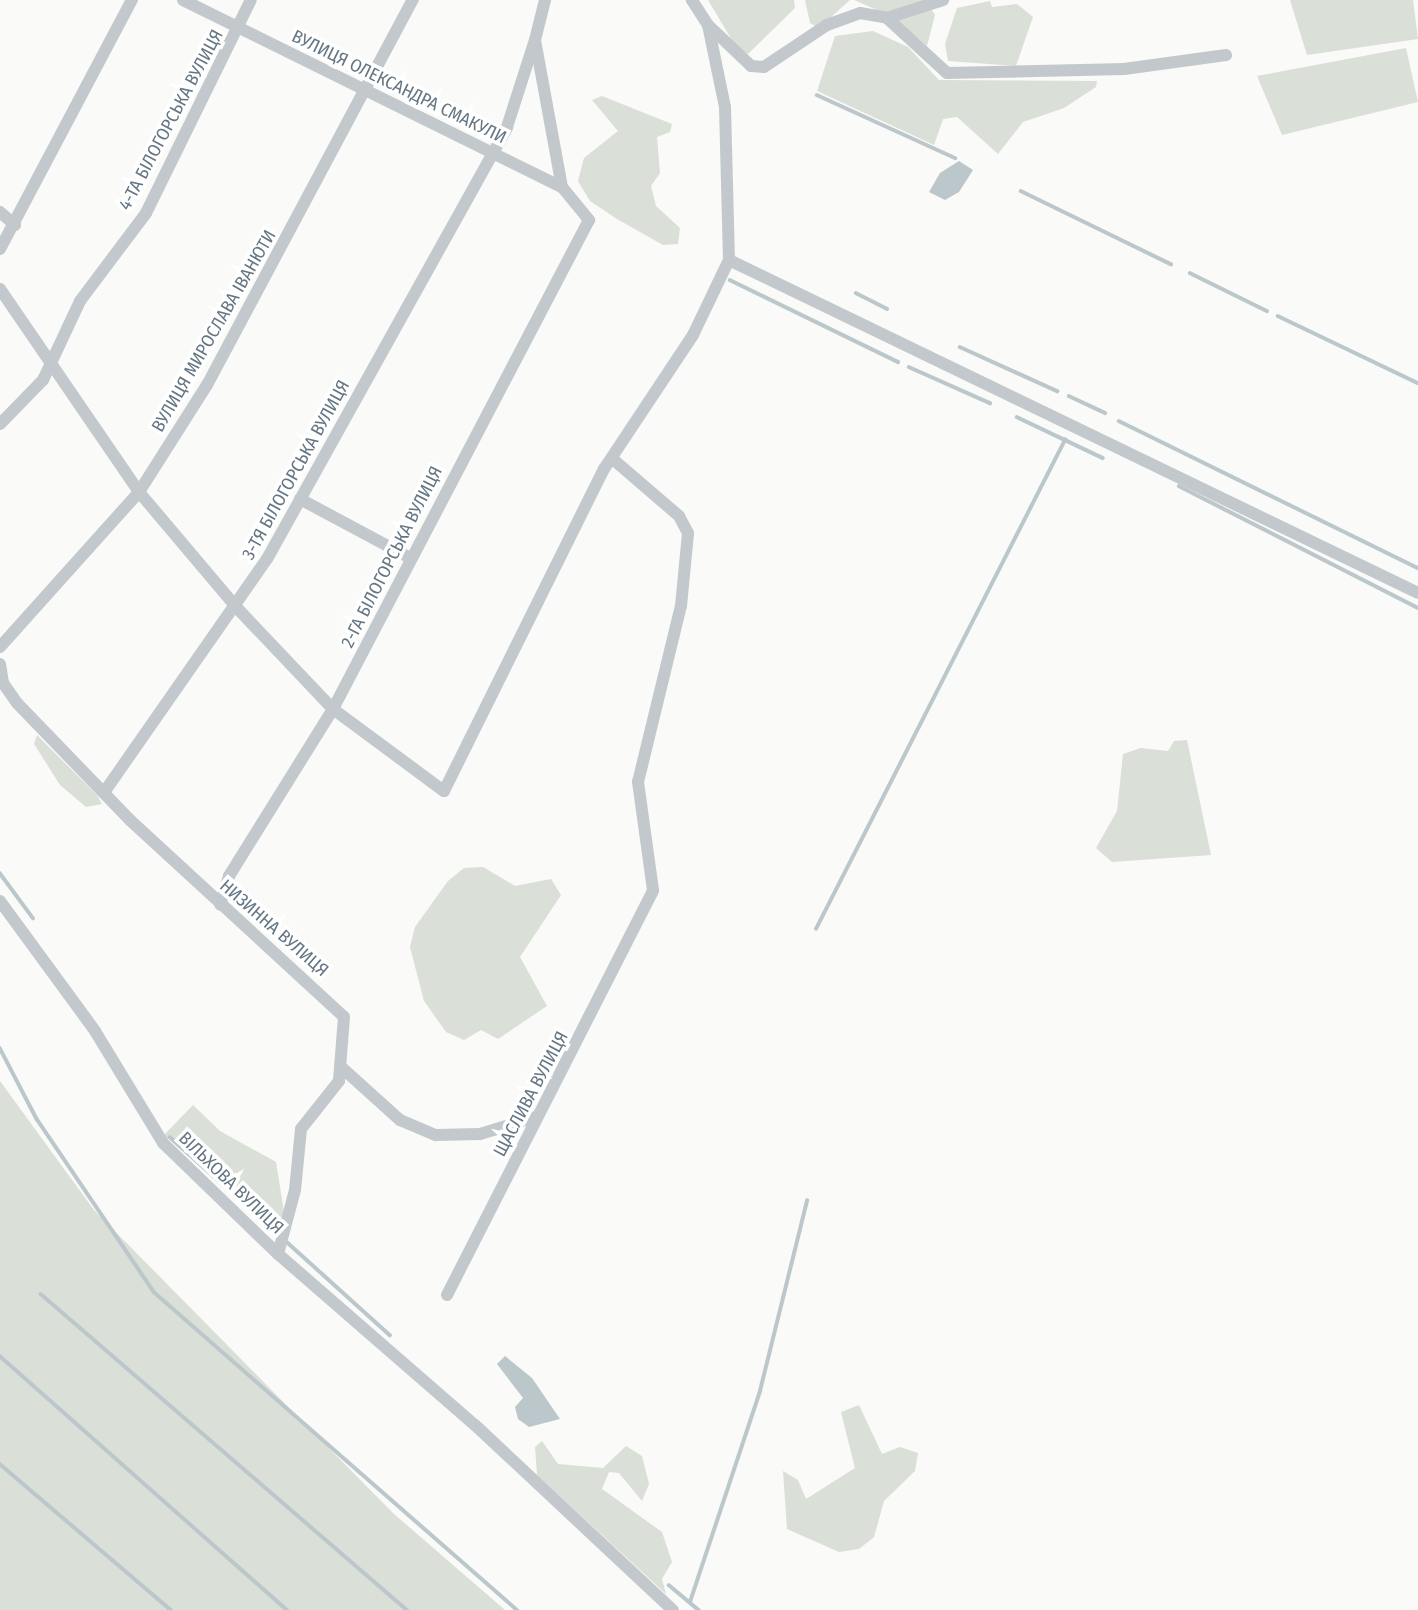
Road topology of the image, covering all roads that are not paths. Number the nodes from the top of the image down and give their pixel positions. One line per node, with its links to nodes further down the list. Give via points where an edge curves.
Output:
1 (132, 0): 18 (street)
2 (183, 0): 10 (street, ВУЛИЦЯ ОЛЕКСАНДРА СМАКУЛИ)
3 (251, 0): 10 (street, 4-ТА БІЛОГОРСЬКА ВУЛИЦЯ)
4 (413, 0): 13 (street, ВУЛИЦЯ МИРОСЛАВА ІВАНЮТИ)
5 (545, 0): 11 (street)
6 (692, 0): 9 (street)
7 (937, 1): 8 (street)
8 (887, 18): 9 (street, via 860,13 827,25 764,67 751,66); 12 (street, via 947,74 1124,68)
9 (708, 24): 20 (street, via 725,107)
10 (239, 30): 13 (street, ВУЛИЦЯ ОЛЕКСАНДРА СМАКУЛИ); 22 (street, 4-ТА БІЛОГОРСЬКА ВУЛИЦЯ, via 146,213 92,283)
11 (536, 40): 14 (street, 3-ТЯ БІЛОГОРСЬКА ВУЛИЦЯ); 15 (street)
12 (1226, 55)
13 (366, 89): 14 (street, ВУЛИЦЯ ОЛЕКСАНДРА СМАКУЛИ); 25 (street, ВУЛИЦЯ МИРОСЛАВА ІВАНЮТИ, via 208,385)
14 (493, 150): 15 (street, ВУЛИЦЯ ОЛЕКСАНДРА СМАКУЛИ); 26 (street, 3-ТЯ БІЛОГОРСЬКА ВУЛИЦЯ)
15 (562, 187): 17 (street, ВУЛИЦЯ ОЛЕКСАНДРА СМАКУЛИ)
16 (0, 212): 18 (street)
17 (589, 220): 27 (street, 2-ГА БІЛОГОРСЬКА ВУЛИЦЯ)
18 (15, 225): 19 (street)
19 (0, 249)
20 (729, 260): 24 (street, via 693,335); 28 (street)
21 (0, 289): 22 (street)
22 (49, 368): 23 (street, 4-ТА БІЛОГОРСЬКА ВУЛИЦЯ); 25 (street)
23 (0, 424)
24 (615, 461): 32 (street, via 604,469 444,792); 37 (street, ЩАСЛИВА ВУЛИЦЯ, via 679,516 688,533 681,606 638,782 653,890 647,910)
25 (139, 492): 29 (street); 30 (street, ВУЛИЦЯ МИРОСЛАВА ІВАНЮТИ)
26 (300, 499): 27 (street); 29 (street, 3-ТЯ БІЛОГОРСЬКА ВУЛИЦЯ)
27 (410, 558): 32 (street, 2-ГА БІЛОГОРСЬКА ВУЛИЦЯ)
28 (1418, 593)
29 (238, 609): 32 (street); 33 (street, 3-ТЯ БІЛОГОРСЬКА ВУЛИЦЯ)
30 (1, 639)
31 (0, 664): 33 (street, НИЗИННА ВУЛИЦЯ, via 3,683)
32 (333, 709): 35 (street, 2-ГА БІЛОГОРСЬКА ВУЛИЦЯ, via 229,876)
33 (105, 791): 35 (street, НИЗИННА ВУЛИЦЯ)
34 (0, 901): 38 (street, ВІЛЬХОВА ВУЛИЦЯ, via 95,1031 163,1143)
35 (220, 905): 36 (street, НИЗИННА ВУЛИЦЯ, via 344,1017)
36 (340, 1066): 37 (street, via 400,1120 436,1135 480,1134 527,1124); 38 (street, НИЗИННА ВУЛИЦЯ, via 326,1102 301,1129 295,1189)
37 (540, 1114): 39 (street, ЩАСЛИВА ВУЛИЦЯ)
38 (278, 1254): 40 (street, ВІЛЬХОВА ВУЛИЦЯ)
39 (447, 1295)
40 (673, 1610)

